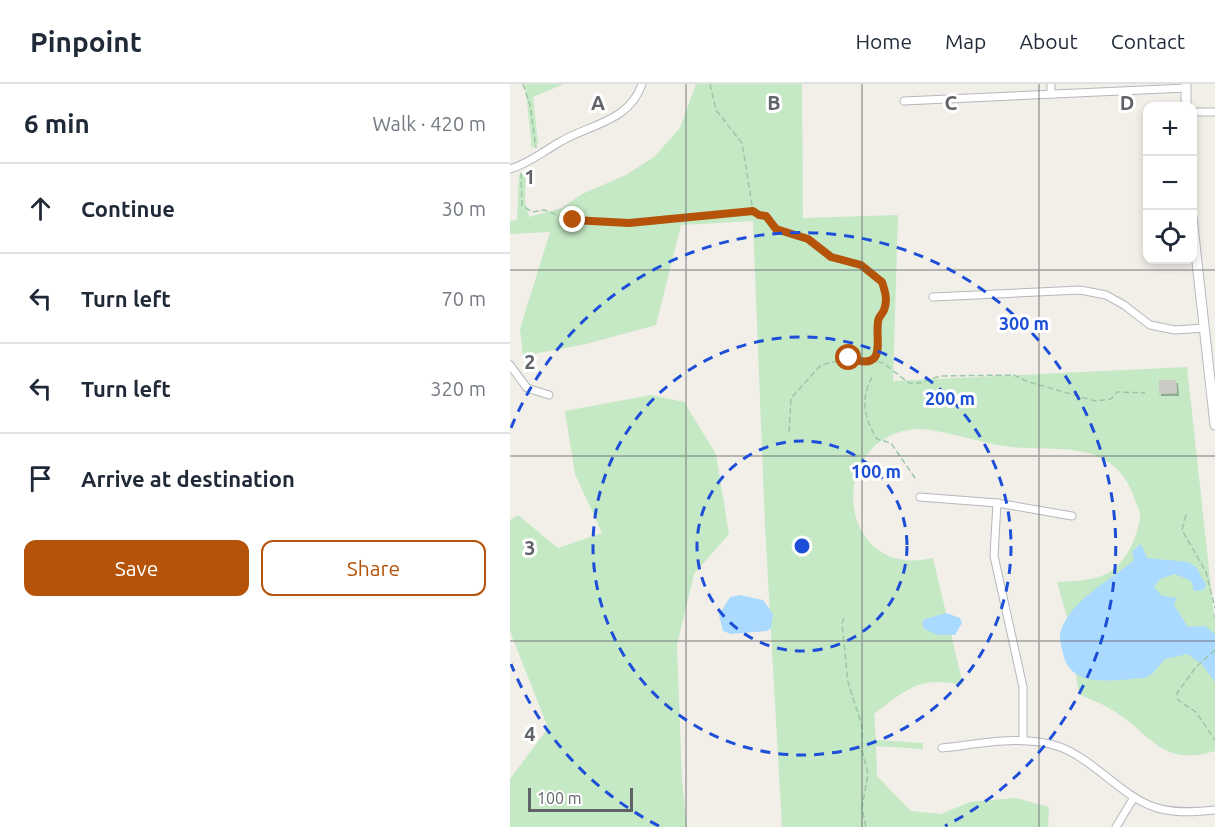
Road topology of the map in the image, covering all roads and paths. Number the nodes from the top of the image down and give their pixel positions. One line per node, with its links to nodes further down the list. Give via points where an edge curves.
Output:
1 (523, 84): 11 (path)
2 (642, 84): 11 (street, via 635,100 621,114 560,141)
3 (710, 84): 14 (path, via 716,110 742,143)
4 (1051, 84): 6 (street)
5 (1186, 86): 6 (street); 8 (street)
6 (1052, 94): 7 (street)
7 (904, 101)
8 (1186, 102)
9 (1197, 112): 10 (street)
10 (1215, 112)
11 (538, 158): 12 (street)
12 (520, 166): 13 (street); 14 (path, via 522,205 532,212 544,210 573,220 629,223)
13 (510, 169)
14 (753, 211): 18 (path, via 766,216 776,229 808,239 831,257 861,265 882,282 886,302 877,325 879,350)
15 (1197, 260): 17 (street)
16 (933, 297): 17 (street, via 1080,290 1106,295 1150,325 1175,330)
17 (1205, 328): 23 (street)
18 (868, 360): 21 (path, via 883,363 909,383 940,376 1014,375 1095,401 1111,399 1117,392); 24 (path, via 849,358 821,365 791,398)
19 (510, 365): 22 (street, via 528,388)
20 (872, 377): 25 (path, via 865,394 865,418 877,439 891,443)
21 (1145, 393)
22 (549, 395)
23 (1215, 419)
24 (789, 434)
25 (917, 482)
26 (920, 497): 27 (street)
27 (997, 503): 29 (street); 35 (street, via 994,556 1019,662)
28 (1186, 515): 30 (path, via 1182,530 1206,572)
29 (1072, 516)
30 (1215, 608)
31 (1215, 615): 33 (path)
32 (844, 618): 40 (path, via 848,682 862,726 868,774 862,808)
33 (1215, 619)
34 (1215, 650): 36 (path, via 1179,688 1178,700 1196,712)
35 (1023, 740): 37 (street); 38 (street, via 1061,747)
36 (1215, 740)
37 (942, 748)
38 (1133, 798): 39 (street, via 1163,810); 41 (street)
39 (1215, 810)
40 (866, 827)
41 (1116, 827)

